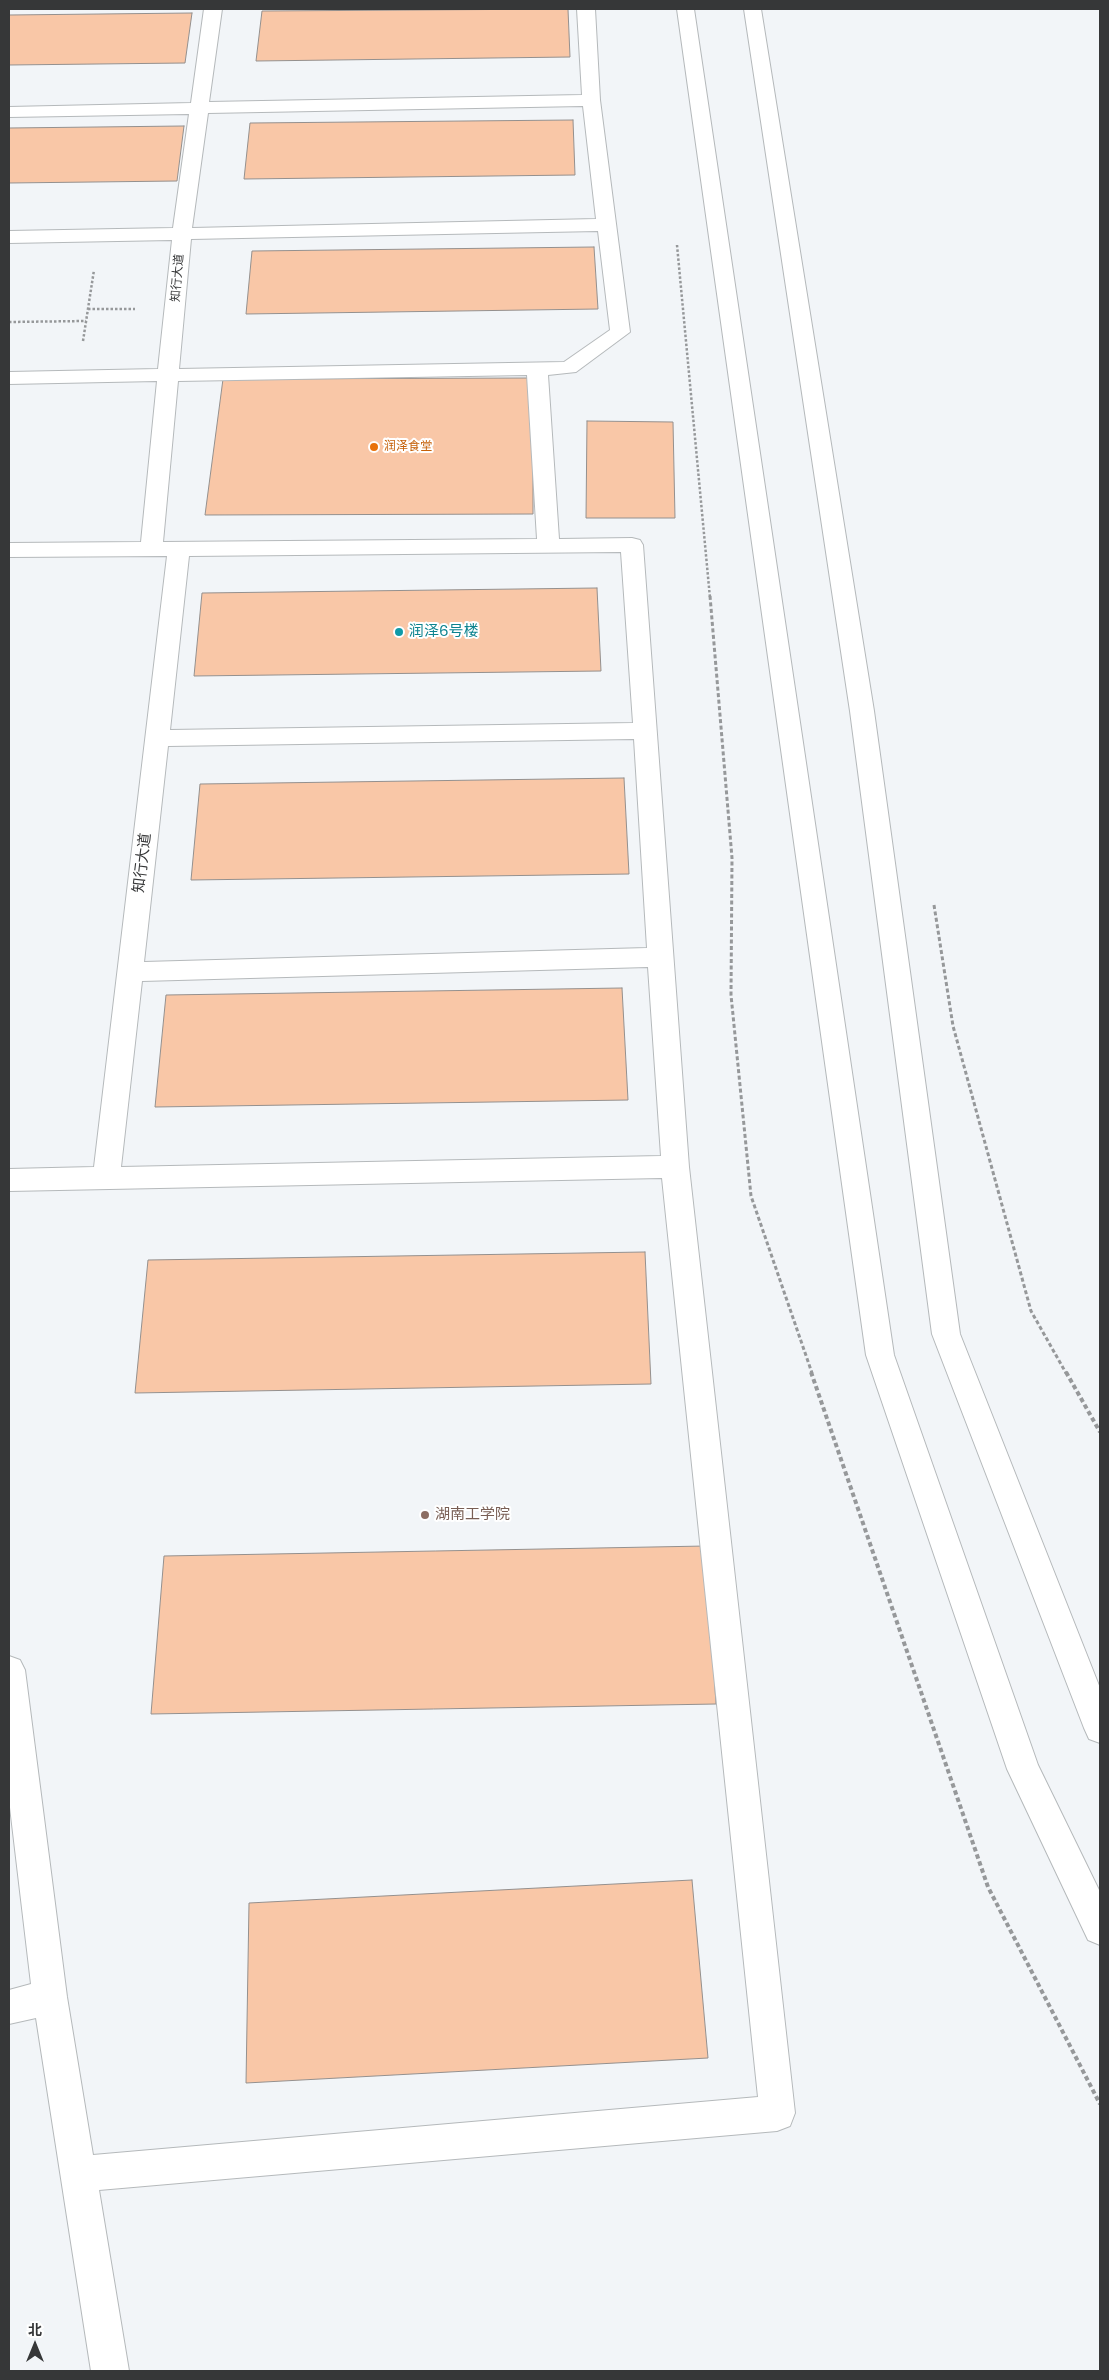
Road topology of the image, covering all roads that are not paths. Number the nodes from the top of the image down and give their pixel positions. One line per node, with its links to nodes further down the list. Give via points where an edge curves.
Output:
1 (213, 9): 6 (street, 知行大道)
2 (586, 9): 5 (street)
3 (685, 9): 27 (street, via 880,1355 1023,1769)
4 (752, 9): 26 (street, via 862,711 946,1334)
5 (591, 100): 6 (street); 8 (street)
6 (200, 108): 7 (street); 9 (street, 知行大道)
7 (9, 112)
8 (607, 224): 9 (street); 11 (street, via 620,332 569,368)
9 (182, 233): 10 (street); 12 (street, 知行大道)
10 (9, 237)
11 (537, 368): 12 (street); 14 (street)
12 (168, 375): 13 (street); 16 (street, 知行大道)
13 (9, 378)
14 (548, 545): 15 (street); 18 (street, via 632,545)
15 (179, 548): 16 (street); 19 (street, 知行大道)
16 (151, 549): 17 (street)
17 (9, 550)
18 (645, 731): 19 (street); 20 (street)
19 (157, 738): 21 (street, 知行大道)
20 (661, 957): 21 (street); 22 (street)
21 (130, 972): 23 (street, 知行大道)
22 (675, 1167): 23 (street); 30 (street, via 776,2113)
23 (106, 1178): 24 (street)
24 (9, 1180)
25 (9, 1670): 28 (street)
26 (1100, 1728)
27 (1100, 1928)
28 (50, 1997): 29 (street); 30 (street)
29 (9, 2007)
30 (77, 2174): 31 (street)
31 (110, 2371)

